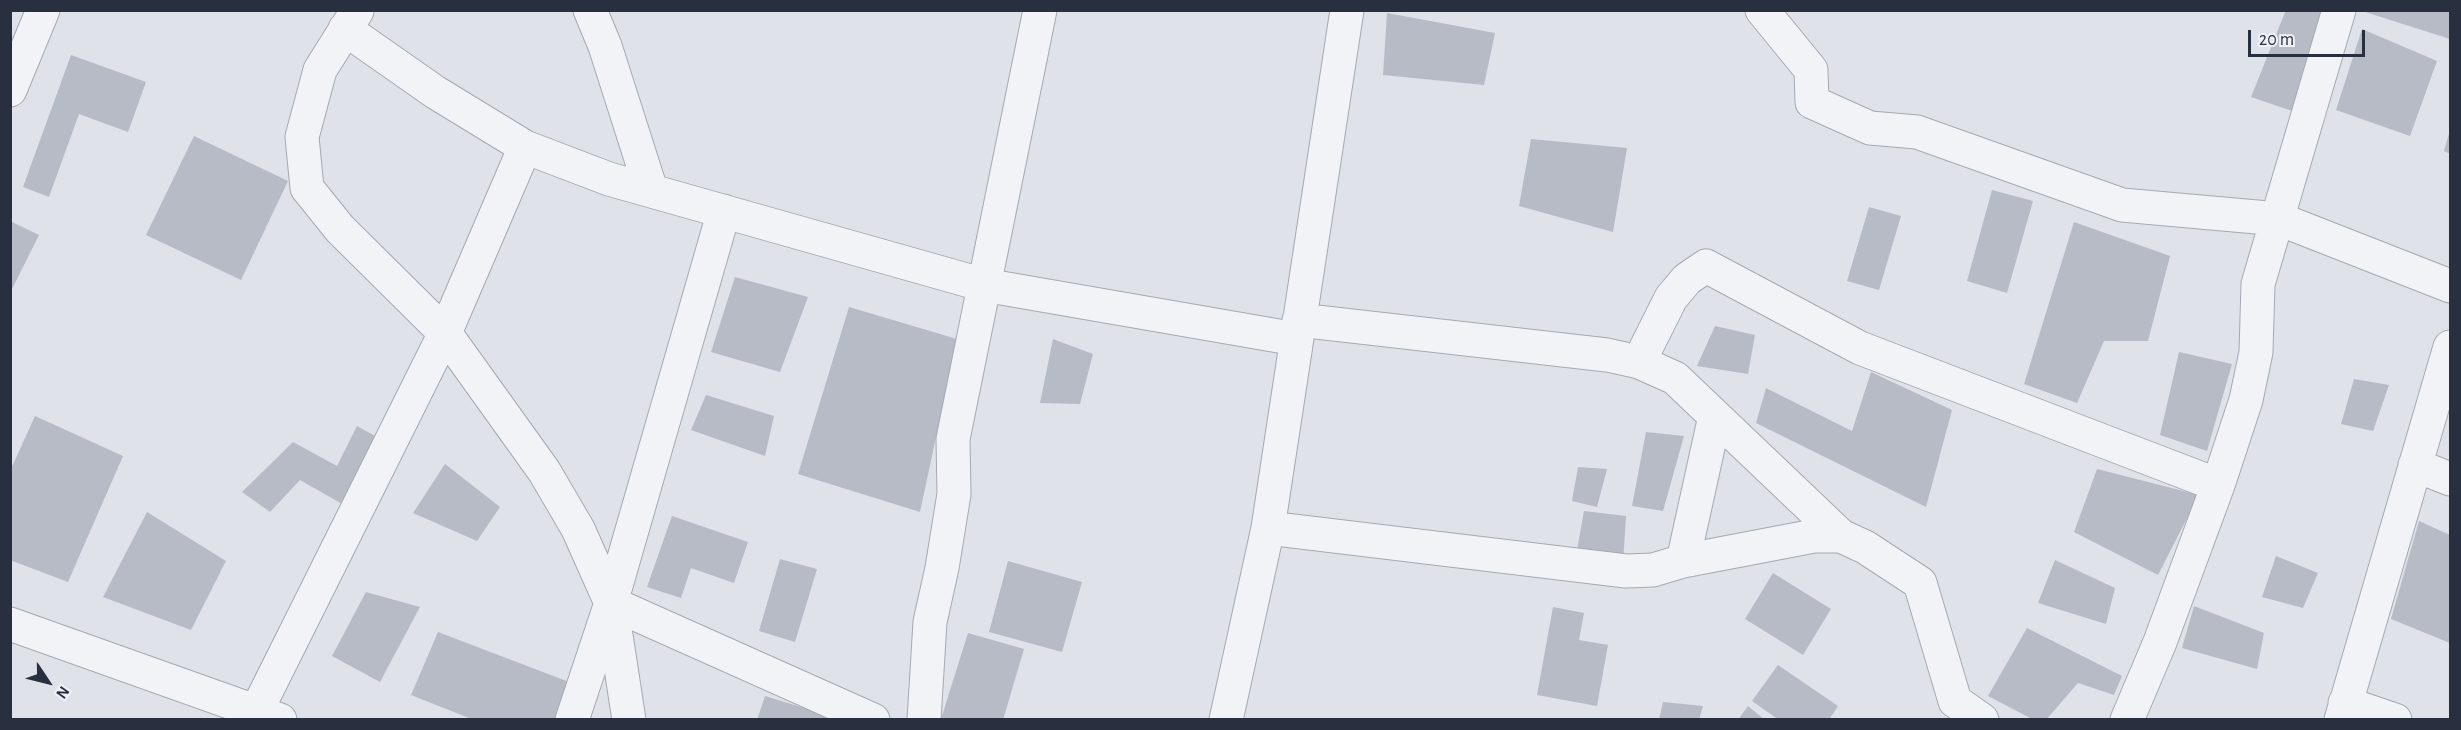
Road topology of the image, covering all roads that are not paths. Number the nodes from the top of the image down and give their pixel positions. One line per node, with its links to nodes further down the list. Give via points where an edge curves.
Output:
1 (43, 10): 8 (street)
2 (590, 10): 10 (street)
3 (1040, 10): 13 (street)
4 (1347, 10): 15 (street)
5 (1762, 10): 12 (street, via 1811,70 1812,102 1870,128 1917,132 2122,205)
6 (2339, 10): 12 (street)
7 (351, 20): 9 (street, via 435,92); 16 (street, via 320,70 302,137 307,188 340,229)
8 (10, 90)
9 (525, 147): 10 (street, via 609,179); 16 (street)
10 (651, 190): 11 (street)
11 (724, 211): 13 (street); 26 (street)
12 (2278, 219): 14 (street); 22 (street, via 2258,284 2256,352 2246,400)
13 (984, 285): 15 (street); 34 (street, via 953,439 954,494 930,622)
14 (2451, 286)
15 (1298, 329): 18 (street, via 1607,355); 23 (street)
16 (445, 333): 26 (street, via 544,471 578,529); 30 (street)
17 (2451, 347): 20 (street)
18 (1640, 362): 19 (street, via 1675,378); 22 (street, via 1671,298 1687,279 1706,266 1860,348)
19 (1714, 416): 24 (street); 25 (street)
20 (2415, 465): 21 (street); 29 (street)
21 (2451, 479)
22 (2218, 485): 37 (street)
23 (1268, 528): 25 (street, via 1626,571 1653,570); 35 (street)
24 (1841, 536): 25 (street, via 1814,536); 28 (street, via 1920,583)
25 (1683, 561)
26 (611, 603): 31 (street); 32 (street); 33 (street)
27 (10, 624): 30 (street)
28 (1950, 710): 36 (street)
29 (2343, 711): 38 (street)
30 (268, 716)
31 (572, 720)
32 (629, 720)
33 (873, 720)
34 (924, 720)
35 (1226, 720)
36 (1982, 720)
37 (2127, 720)
38 (2394, 720)

